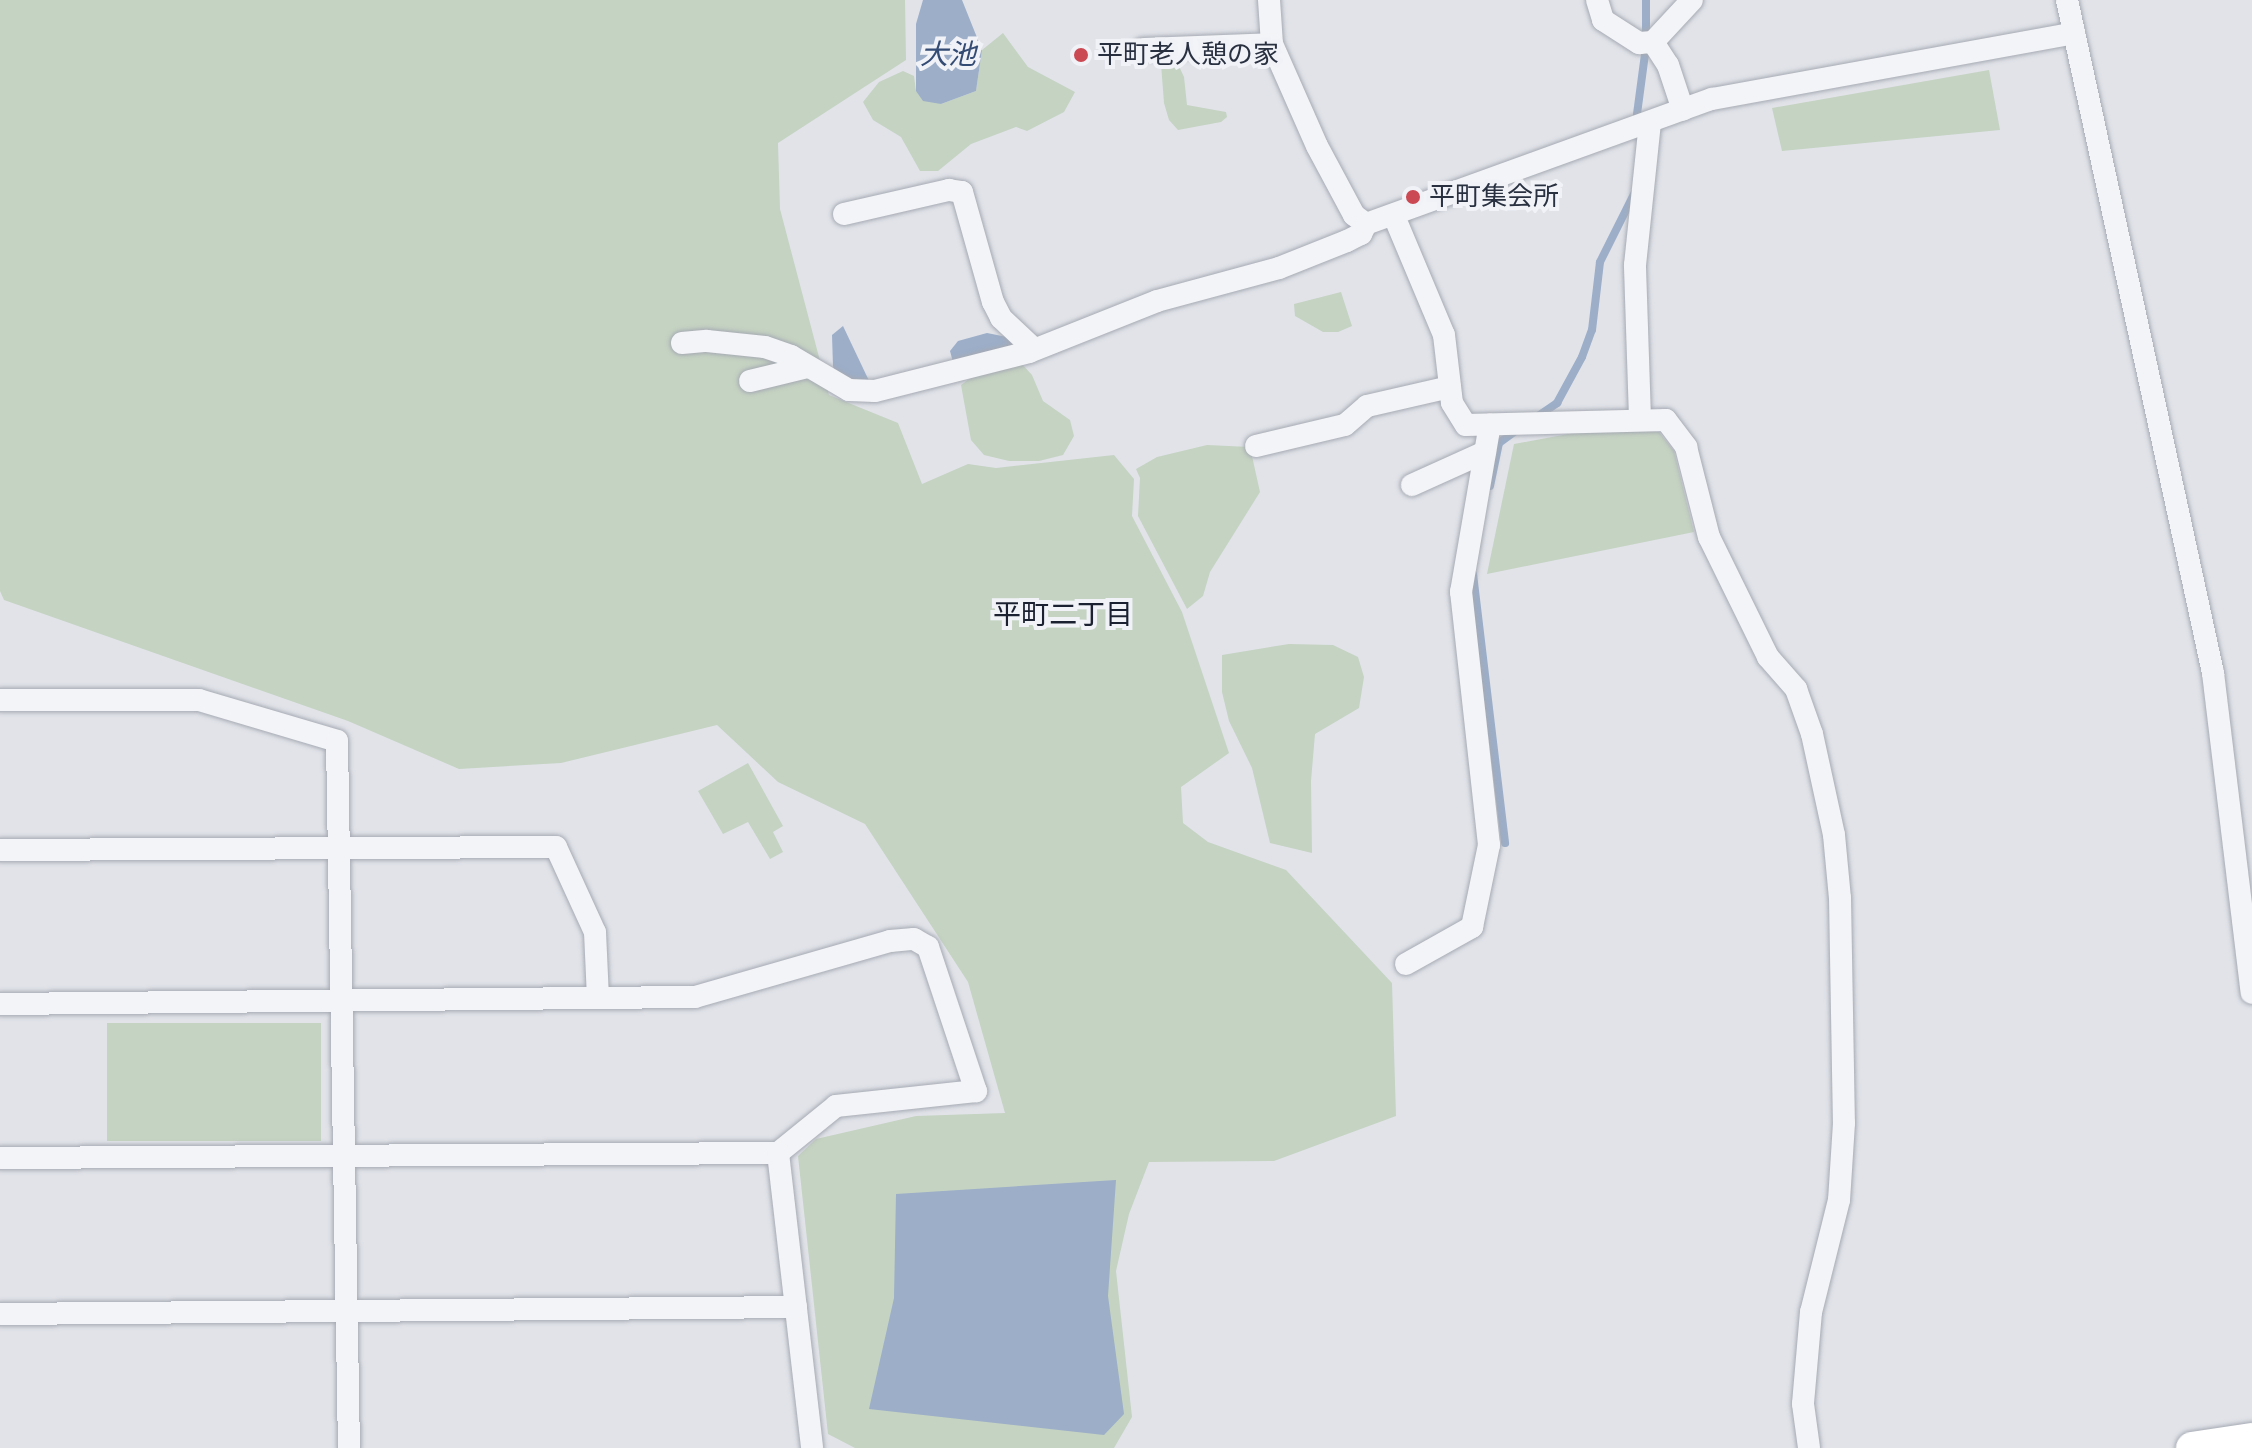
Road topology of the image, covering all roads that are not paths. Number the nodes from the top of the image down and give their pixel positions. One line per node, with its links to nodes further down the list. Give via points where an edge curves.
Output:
1 (1269, 0): 7 (street)
2 (1597, 0): 6 (street, via 1603,20 1639,43)
3 (1692, 0): 6 (street)
4 (2067, 0): 5 (street)
5 (2074, 33): 9 (street, via 1712,99); 28 (street, via 2213,673)
6 (1653, 42): 9 (street, via 1668,65)
7 (1272, 44): 8 (street); 13 (street, via 1317,146 1354,215)
8 (1143, 49)
9 (1683, 110): 10 (street)
10 (1650, 123): 12 (street); 19 (street, via 1635,265)
11 (844, 214): 15 (street, via 949,190 962,192 993,302 1001,318)
12 (1394, 216): 13 (street); 18 (street, via 1444,335)
13 (1366, 224): 15 (street, via 1361,234 1279,268 1157,301)
14 (682, 343): 16 (street, via 765,347)
15 (1034, 349): 16 (street, via 875,391 849,390)
16 (808, 367): 17 (street)
17 (750, 381)
18 (1450, 387): 20 (street, via 1452,403 1466,425); 21 (street, via 1367,406 1345,425)
19 (1640, 418): 20 (street); 41 (street, via 1666,420 1686,447 1709,537 1768,657 1796,689 1812,734 1834,835 1844,1123 1839,1200 1811,1312 1803,1404)
20 (1495, 424): 22 (street)
21 (1256, 446)
22 (1485, 452): 23 (street); 27 (street, via 1461,592 1489,845 1472,927)
23 (1412, 485)
24 (0, 700): 25 (street, via 199,700 337,741)
25 (338, 848): 26 (street); 29 (street, via 556,847 595,932); 30 (street)
26 (0, 850)
27 (1406, 964)
28 (2252, 993)
29 (598, 998): 30 (street); 32 (street, via 695,997 890,941 914,939 928,947 976,1091 836,1106)
30 (340, 1000): 31 (street); 33 (street)
31 (0, 1004)
32 (778, 1153): 33 (street); 35 (street)
33 (342, 1156): 34 (street); 36 (street)
34 (0, 1158)
35 (796, 1307): 36 (street); 40 (street)
36 (344, 1310): 37 (street); 39 (street)
37 (0, 1314)
38 (2252, 1439): 42 (street)
39 (349, 1448)
40 (812, 1448)
41 (1809, 1448)
42 (2192, 1448)

